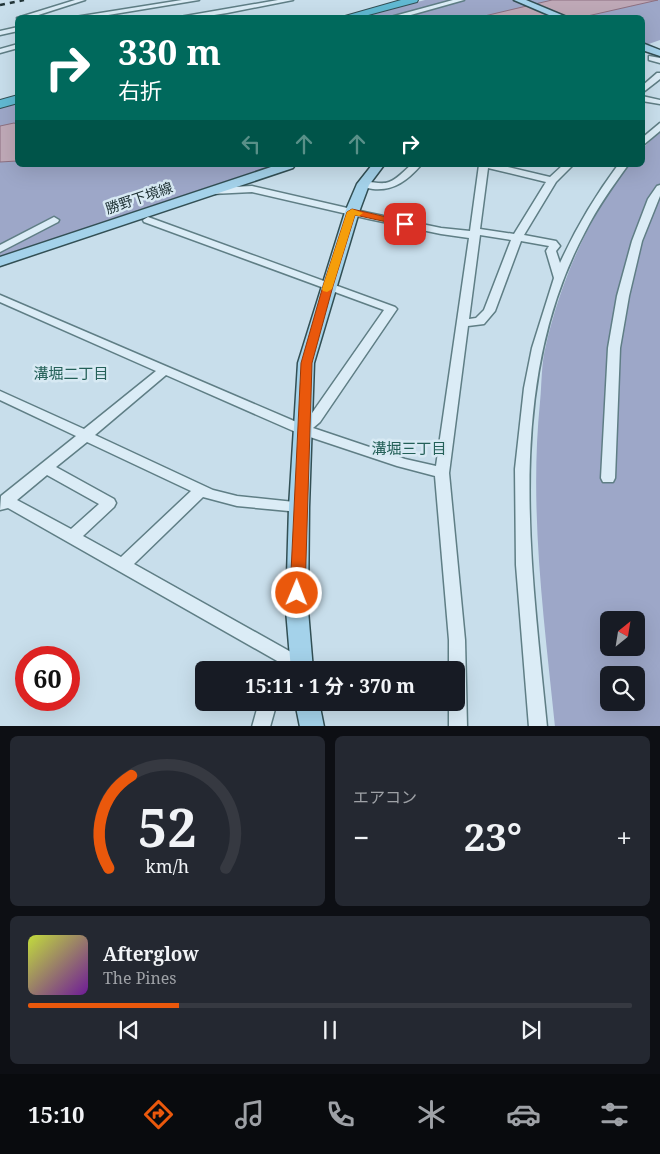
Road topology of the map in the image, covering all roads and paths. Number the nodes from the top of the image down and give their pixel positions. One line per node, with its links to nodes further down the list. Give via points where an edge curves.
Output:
1 (82, 0): 8 (street)
2 (192, 0): 3 (street); 9 (street); 10 (street)
3 (196, 0)
4 (290, 0): 11 (street)
5 (413, 0): 12 (highway)
6 (461, 0): 13 (street)
7 (518, 0): 14 (main road)
8 (30, 15)
9 (92, 15)
10 (206, 15)
11 (212, 15)
12 (355, 15)
13 (402, 15)
14 (557, 15)
15 (15, 19): 16 (street, via 9,20)
16 (15, 25)
17 (15, 29): 18 (street)
18 (0, 33)
19 (15, 47): 20 (street)
20 (0, 51)
21 (660, 75): 22 (street)
22 (645, 88)
23 (645, 99): 25 (street)
24 (15, 100): 26 (highway)
25 (660, 102)
26 (0, 104)
27 (660, 126): 28 (street)
28 (645, 140)
29 (283, 167): 39 (main road, 勝野下境線)
30 (376, 167): 37 (main road)
31 (414, 167): 37 (street, via 391,186 382,188)
32 (486, 167): 43 (street)
33 (495, 167): 36 (street)
34 (566, 167): 36 (street)
35 (622, 167): 47 (street, via 588,216)
36 (552, 180): 44 (street)
37 (363, 184): 40 (main road)
38 (660, 188): 57 (street, via 637,241 623,296 614,348)
39 (208, 191): 40 (street, via 252,189); 46 (main road, 勝野下境線)
40 (352, 212): 43 (street, via 441,231); 48 (main road)
41 (54, 220): 45 (street)
42 (148, 220): 48 (street)
43 (475, 233): 44 (street); 50 (street)
44 (518, 236): 47 (street, via 555,246 551,251); 50 (street, via 489,310 480,321)
45 (0, 249)
46 (0, 262)
47 (559, 278): 70 (street, via 534,361 522,470 524,567)
48 (328, 286): 53 (main road, via 306,363); 53 (street, via 391,309 315,419)
49 (0, 298): 51 (street)
50 (464, 323): 56 (street)
51 (165, 370): 53 (street); 54 (street)
52 (0, 395): 54 (street)
53 (303, 430): 56 (street); 60 (main road)
54 (87, 435): 55 (street); 58 (street)
55 (46, 468): 59 (street); 61 (street, via 109,503)
56 (442, 473): 69 (street, via 457,640)
57 (608, 478)
58 (200, 490): 60 (street, via 237,501); 62 (street)
59 (3, 503): 61 (street)
60 (299, 507): 64 (main road, via 297,610)
61 (72, 537): 62 (street)
62 (122, 566): 63 (street)
63 (290, 661)
64 (301, 661)
65 (265, 711): 67 (street)
66 (309, 711): 68 (main road)
67 (260, 726)
68 (312, 726)
69 (458, 726)
70 (538, 726)

